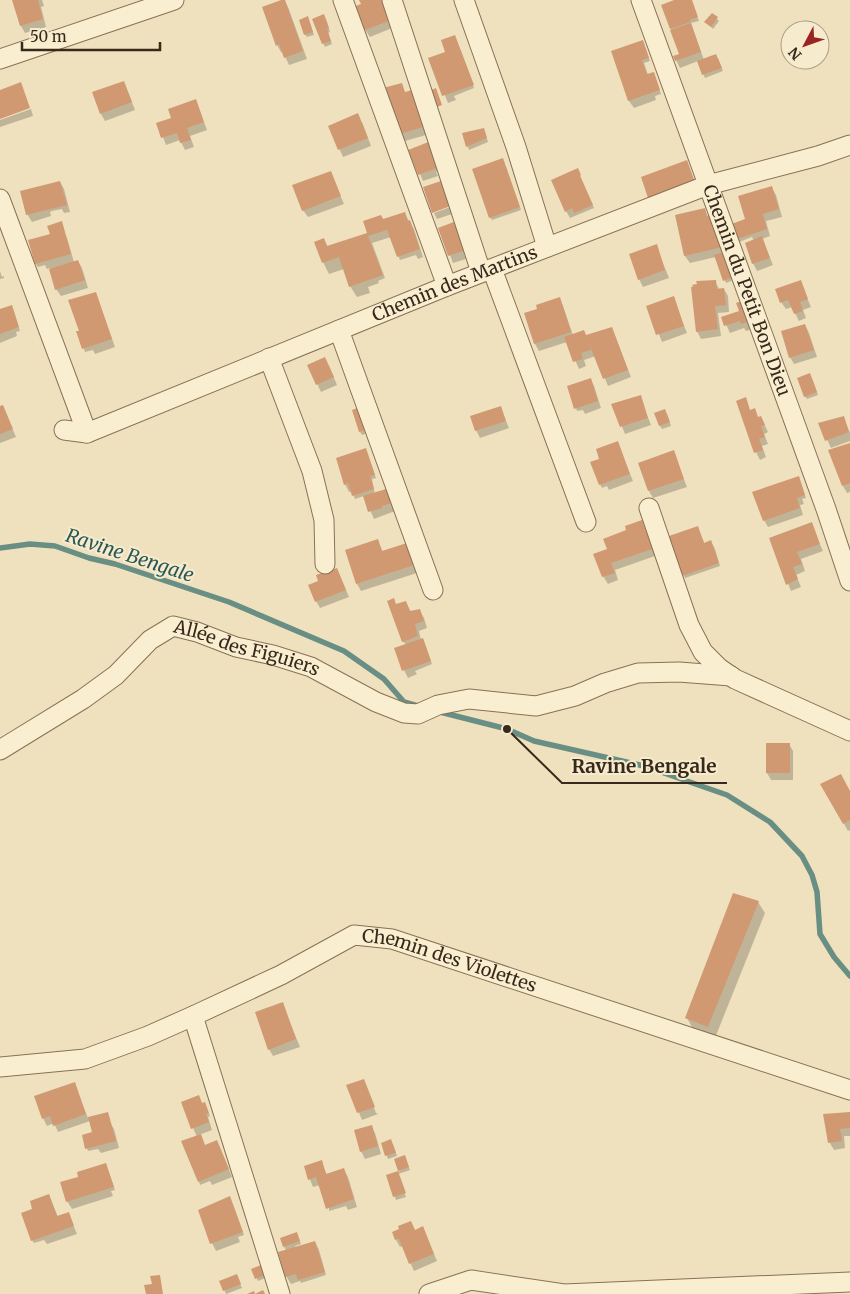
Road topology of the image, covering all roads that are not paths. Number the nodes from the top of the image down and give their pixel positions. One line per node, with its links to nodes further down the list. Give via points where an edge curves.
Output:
1 (174, 0): 6 (street)
2 (343, 0): 13 (street)
3 (392, 0): 12 (street)
4 (464, 0): 11 (street)
5 (641, 0): 8 (street, Chemin du Petit Bon Dieu)
6 (0, 59)
7 (850, 145): 8 (street, Chemin des Martins)
8 (708, 185): 11 (street, Chemin des Martins); 21 (street, Chemin du Petit Bon Dieu)
9 (0, 199): 10 (street)
10 (3, 218): 17 (street)
11 (547, 247): 12 (street, Chemin des Martins)
12 (486, 270): 13 (street, Chemin des Martins); 19 (street)
13 (447, 286): 14 (street, Chemin des Martins)
14 (339, 330): 15 (street, Chemin des Martins); 22 (street)
15 (270, 358): 17 (street, Chemin des Martins); 20 (street, via 312,471 324,520)
16 (64, 430): 17 (street, Chemin des Martins)
17 (87, 433)
18 (649, 508): 23 (street, via 689,625 703,652)
19 (586, 522)
20 (324, 564)
21 (850, 582)
22 (433, 590)
23 (731, 676): 24 (street); 25 (street, Allée des Figuiers, via 638,673 536,706 468,699 438,705 418,714 404,713 376,702 311,667 173,626 150,640 116,675 83,699)
24 (850, 731)
25 (0, 750)
26 (193, 1016): 27 (street, Chemin des Violettes, via 84,1059); 28 (street, Chemin des Violettes, via 281,975 354,935 392,939); 30 (street)
27 (0, 1067)
28 (850, 1090)
29 (850, 1282): 31 (street, via 564,1294 472,1280)
30 (280, 1294)
31 (430, 1294)

